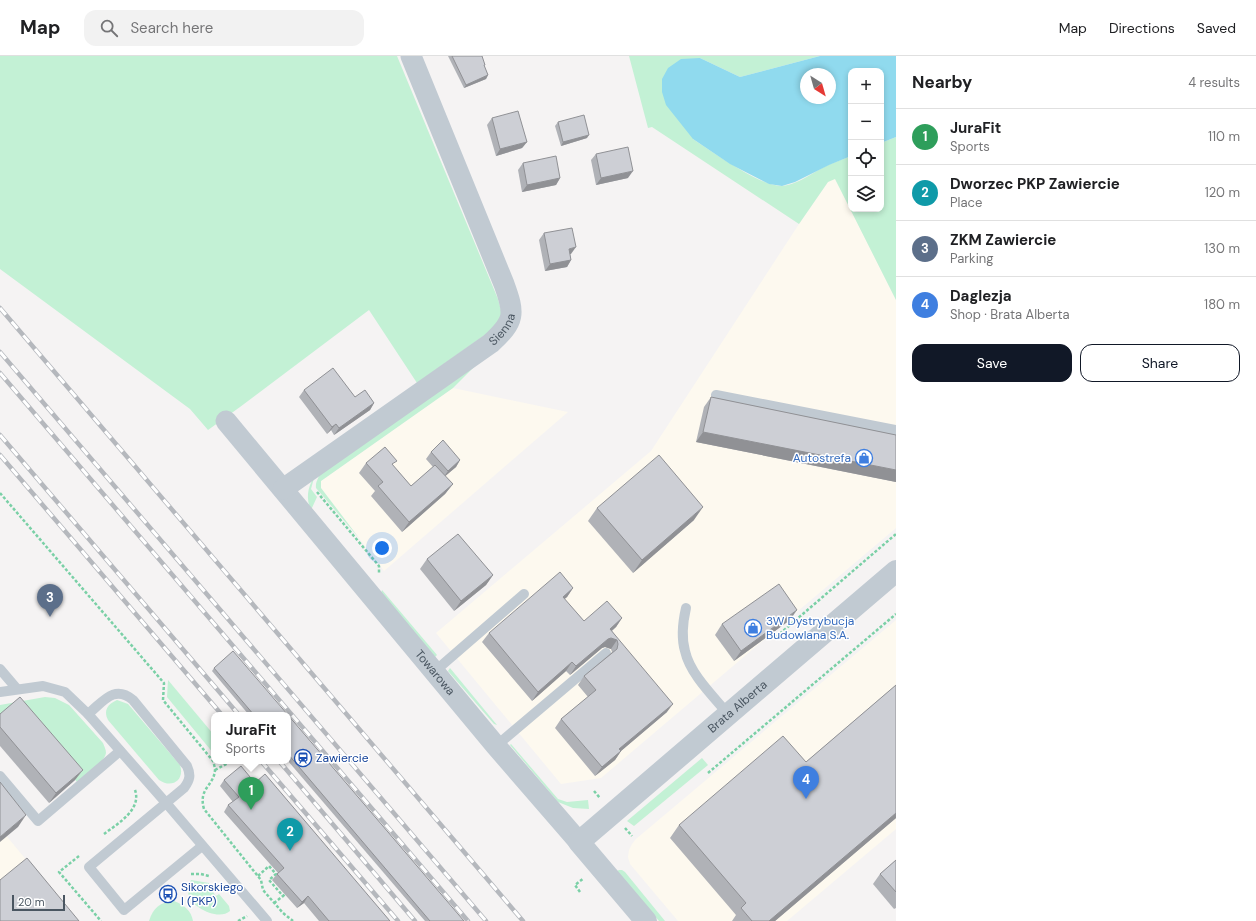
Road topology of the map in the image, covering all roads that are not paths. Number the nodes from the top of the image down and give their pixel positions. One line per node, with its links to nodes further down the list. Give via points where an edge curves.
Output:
1 (411, 56): 5 (street, Sienna, via 504,284 512,307 511,314 504,331 491,343)
2 (716, 395): 4 (lane)
3 (226, 422): 5 (street, Towarowa)
4 (896, 430)
5 (283, 489): 11 (street, Towarowa)
6 (896, 571): 15 (street, Brata Alberta)
7 (524, 594): 11 (lane)
8 (686, 608): 15 (lane, via 683,624 684,650 691,668)
9 (606, 653): 16 (lane)
10 (0, 670): 12 (lane)
11 (434, 672): 16 (street, Towarowa)
12 (17, 689): 13 (lane); 14 (lane, via 43,686 65,692)
13 (0, 692)
14 (88, 714): 17 (lane); 19 (lane, via 113,694 127,695 133,700 190,773 189,782)
15 (728, 714): 20 (street, Brata Alberta)
16 (496, 746): 20 (street, Towarowa)
17 (120, 751): 18 (lane, via 38,821); 19 (lane)
18 (0, 776)
19 (167, 804): 21 (lane); 21 (lane, via 89,867 124,910)
20 (578, 842): 23 (street, Towarowa)
21 (202, 846): 22 (lane)
22 (267, 921)
23 (646, 921)

